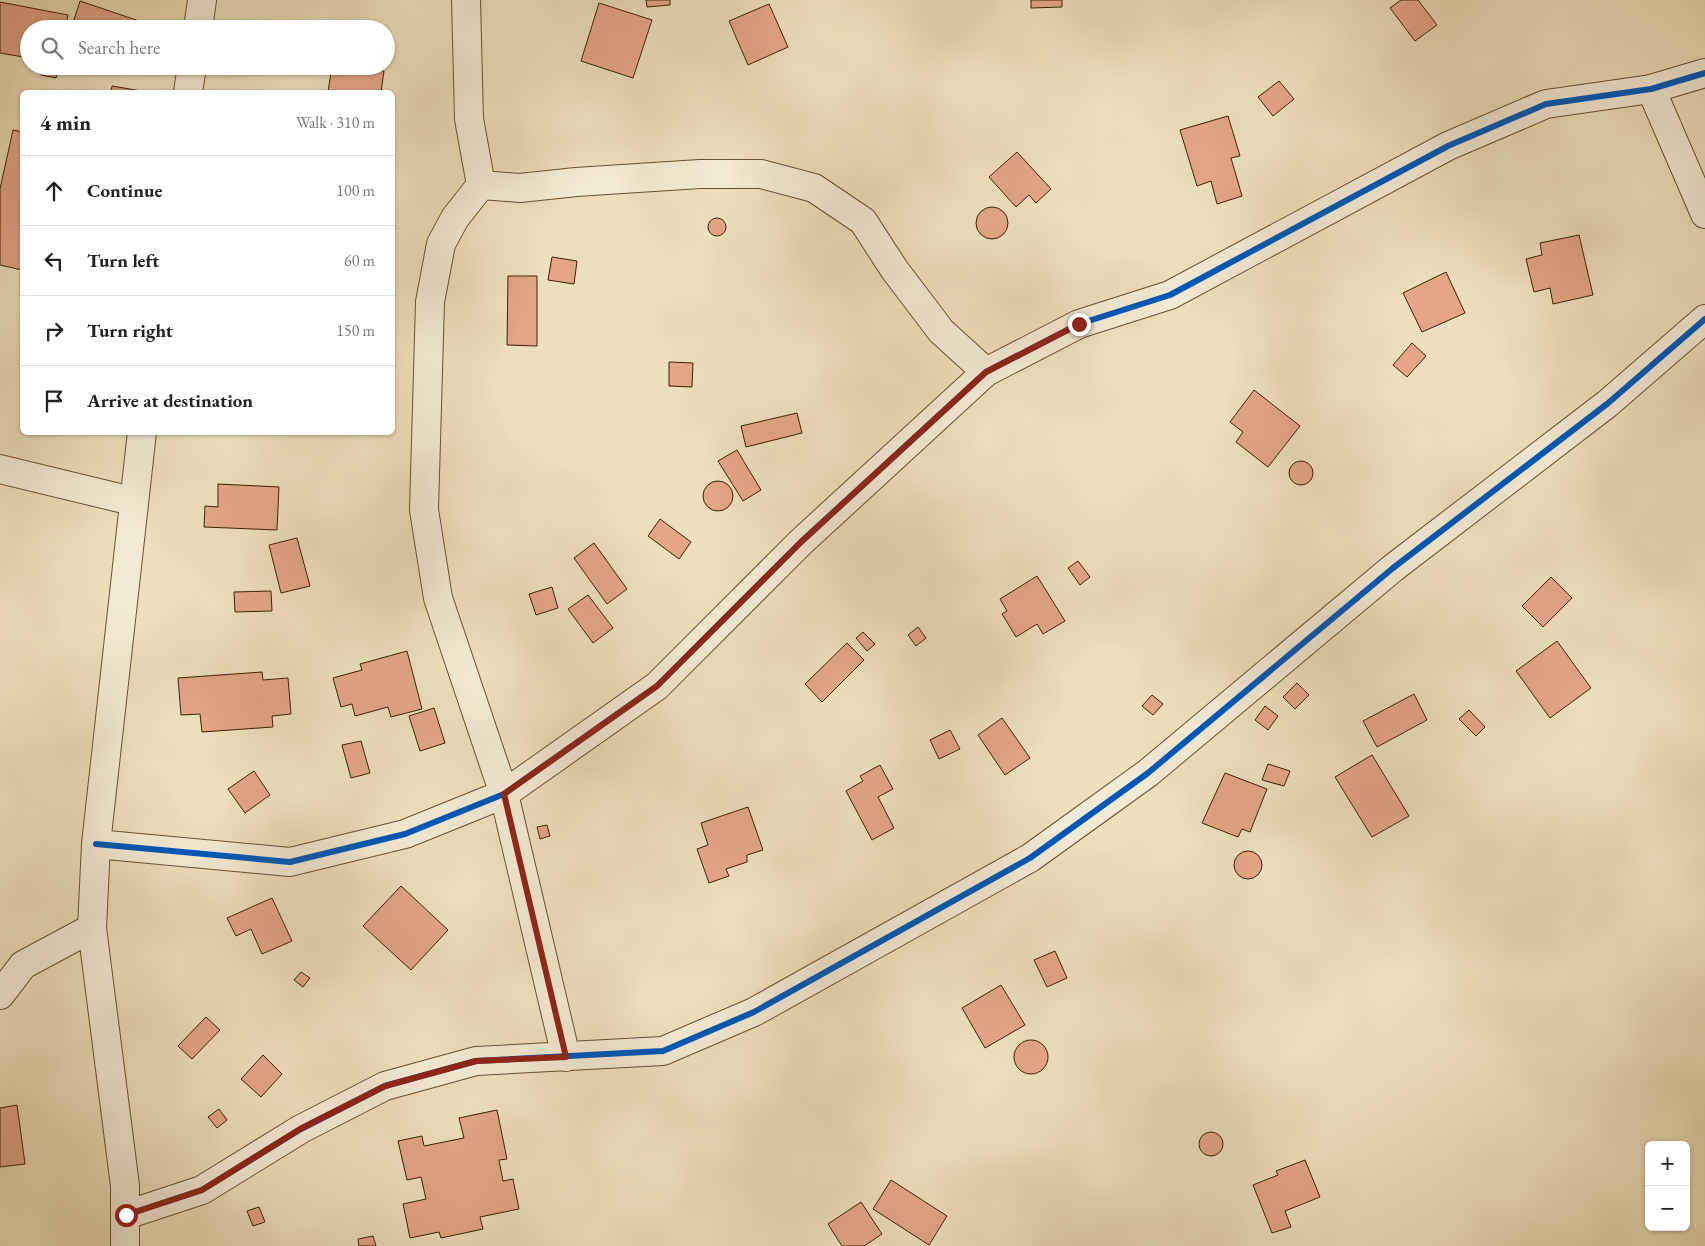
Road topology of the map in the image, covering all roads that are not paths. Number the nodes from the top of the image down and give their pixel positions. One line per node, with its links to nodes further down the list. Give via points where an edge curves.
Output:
1 (202, 0): 3 (street)
2 (466, 0): 8 (street, via 469,119)
3 (199, 20)
4 (1705, 73): 6 (street)
5 (191, 75): 7 (street)
6 (1651, 89): 9 (street); 11 (street, via 1546,104 1448,146 1170,296 1079,324)
7 (188, 90)
8 (481, 185): 11 (street, via 520,188 700,174 761,174 814,188 863,221 941,331); 15 (street, via 454,218 441,244 430,302 424,510 438,598)
9 (1705, 214)
10 (1705, 319): 19 (street, via 1606,404 1393,568 1148,773 1030,858 754,1012 663,1051)
11 (986, 372): 15 (street, via 801,542 657,686)
12 (142, 435): 14 (street)
13 (0, 469): 14 (street)
14 (132, 501): 16 (street)
15 (504, 794): 16 (street, via 405,834 290,862); 19 (street)
16 (96, 844): 17 (street)
17 (92, 928): 18 (street, via 23,965); 20 (street)
18 (0, 995)
19 (566, 1057): 20 (street, via 476,1061 385,1086 300,1129 202,1190)
20 (126, 1215): 21 (street)
21 (125, 1246)

